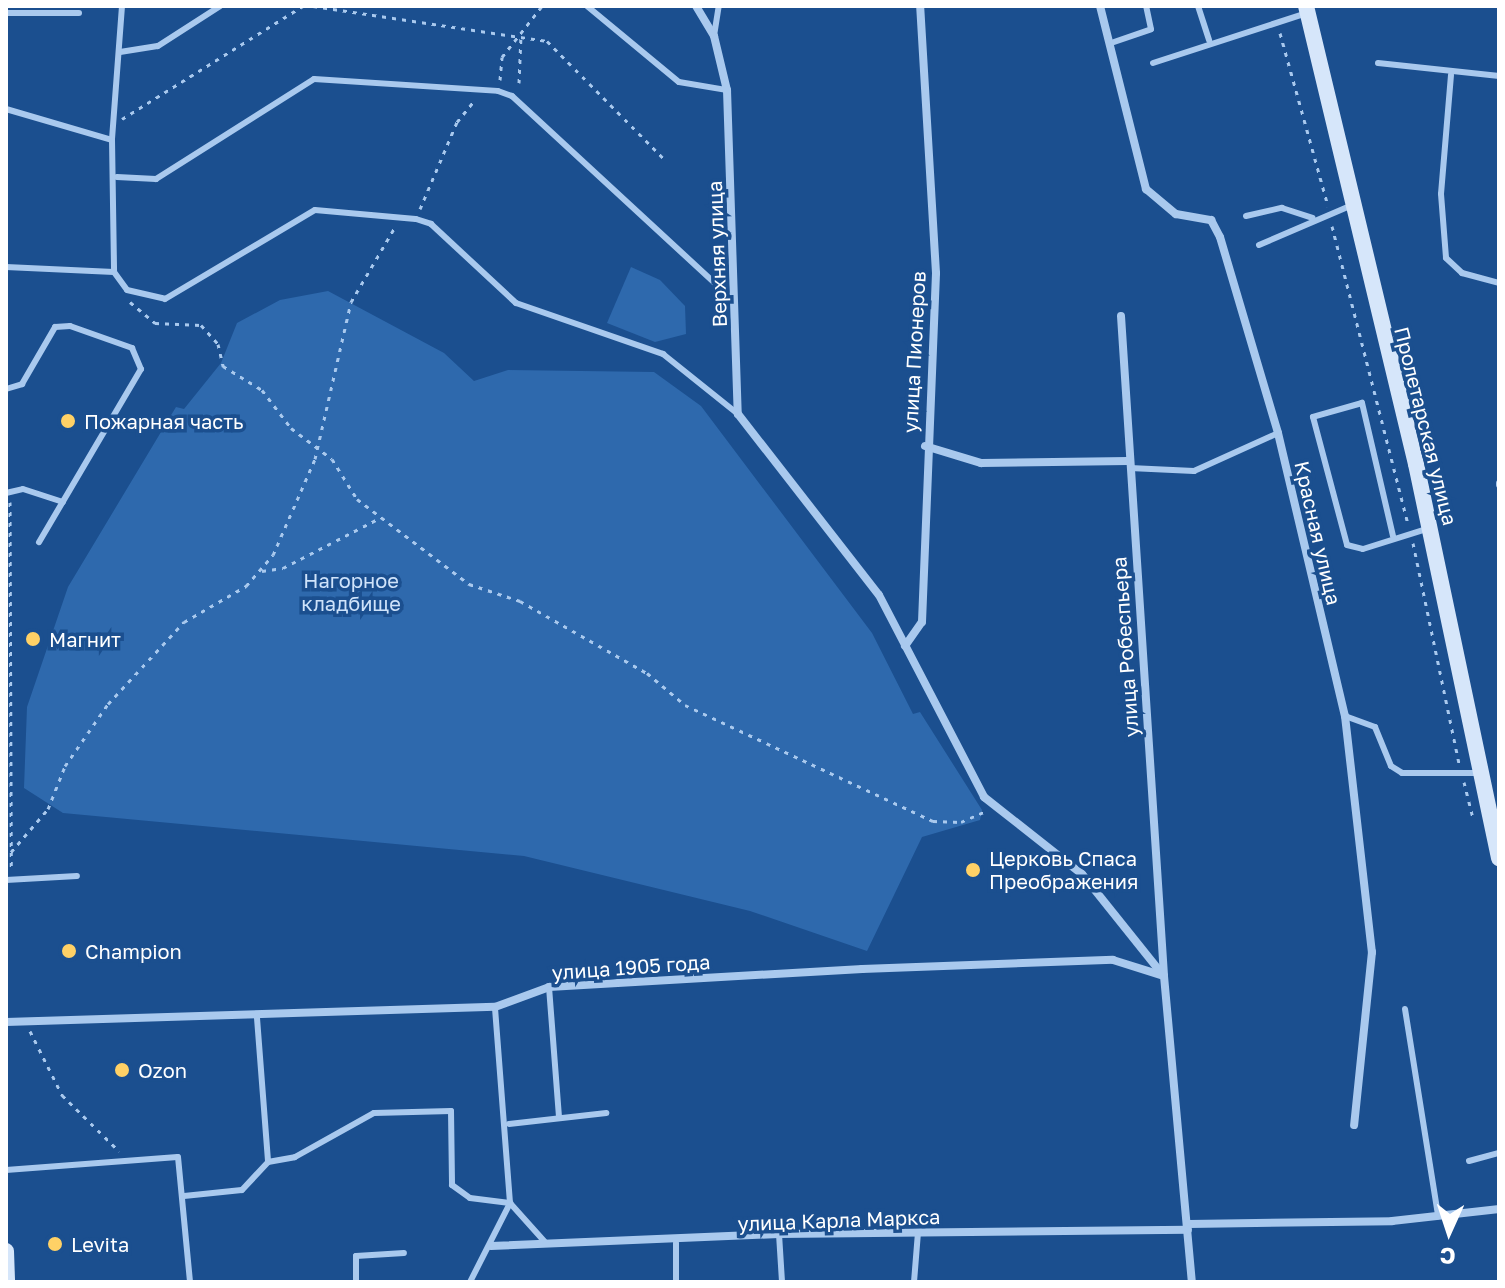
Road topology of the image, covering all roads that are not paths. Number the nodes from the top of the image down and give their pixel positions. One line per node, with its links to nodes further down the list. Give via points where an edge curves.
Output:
1 (122, 6): 16 (lane)
2 (220, 6): 16 (lane, via 158,46)
3 (587, 6): 21 (lane, via 679,82)
4 (696, 6): 13 (street, Верхняя улица)
5 (719, 6): 13 (lane)
6 (920, 6): 37 (street, улица Пионеров, via 936,273)
7 (1100, 6): 15 (street, Красная улица)
8 (1146, 6): 15 (lane, via 1151,29)
9 (1198, 6): 14 (lane)
10 (1307, 10): 14 (lane); 25 (main road, Пролетарская улица)
11 (6, 13): 12 (lane)
12 (79, 13)
13 (714, 36): 21 (street, Верхняя улица)
14 (1209, 40): 17 (lane)
15 (1114, 42): 36 (street, Красная улица, via 1146,189 1176,214 1211,220)
16 (120, 52): 23 (lane)
17 (1153, 63)
18 (1378, 63): 19 (lane)
19 (1451, 75): 20 (lane); 31 (lane, via 1441,194 1446,258 1462,273)
20 (1499, 76)
21 (727, 90): 32 (street, Верхняя улица)
22 (6, 109): 23 (lane)
23 (112, 140): 24 (lane)
24 (117, 177): 30 (lane); 32 (lane, via 156,179 314,79 498,91 512,96)
25 (1350, 206): 27 (lane); 41 (main road, Пролетарская улица)
26 (1246, 216): 27 (lane, via 1282,208)
27 (1312, 218): 28 (lane)
28 (1259, 245)
29 (6, 267): 30 (lane)
30 (115, 274): 35 (lane, via 127,290 165,299 315,210 416,219 431,224 516,303 663,354)
31 (1499, 283)
32 (731, 298): 35 (street, Верхняя улица)
33 (1121, 316): 38 (street, улица Робеспьера)
34 (6, 389): 40 (lane, via 22,384 55,327 70,326 132,348 141,369)
35 (738, 414): 44 (street, via 879,595)
36 (1278, 433): 38 (lane, via 1194,471); 45 (street, Красная улица)
37 (925, 446): 38 (street, via 981,463); 44 (street, улица Пионеров, via 922,622)
38 (1128, 464): 50 (street, улица Робеспьера)
39 (7, 493): 40 (lane, via 23,489)
40 (63, 502): 43 (lane)
41 (1430, 528): 42 (lane); 46 (main road, Пролетарская улица)
42 (1393, 536): 42 (lane, via 1362,403 1313,417 1347,545 1363,549)
43 (39, 542)
44 (905, 646): 50 (street, via 984,797 1082,874)
45 (1345, 716): 46 (lane, via 1375,727 1402,773); 59 (street, Красная улица, via 1372,952)
46 (1484, 773): 47 (main road, Пролетарская улица)
47 (1499, 858)
48 (77, 876): 49 (lane)
49 (9, 879)
50 (1164, 976): 51 (street, улица 1905 года, via 1113,960); 68 (street, улица Робеспьера)
51 (549, 987): 52 (street, улица 1905 года); 57 (lane)
52 (495, 1007): 54 (street, улица 1905 года); 58 (lane)
53 (1405, 1009): 67 (lane)
54 (257, 1018): 55 (street, улица 1905 года); 62 (lane)
55 (6, 1022)
56 (606, 1113): 57 (lane)
57 (559, 1118): 58 (lane)
58 (509, 1124): 65 (lane)
59 (1354, 1125)
60 (1499, 1153): 61 (lane)
61 (1469, 1161)
62 (268, 1162): 64 (lane, via 242,1190); 65 (lane, via 295,1157 374,1113 451,1111 452,1185 470,1198)
63 (6, 1170): 64 (lane, via 178,1157)
64 (184, 1196): 77 (lane)
65 (510, 1203): 71 (lane); 73 (lane)
66 (1499, 1209): 67 (street, улица Карла Маркса)
67 (1438, 1216): 68 (street, улица Карла Маркса, via 1238,1229)
68 (1188, 1227): 69 (street, улица Карла Маркса); 83 (street, улица Робеспьера)
69 (918, 1232): 70 (street, улица Карла Маркса); 82 (lane)
70 (779, 1234): 72 (street, улица Карла Маркса); 81 (lane)
71 (545, 1242): 72 (street, улица Карла Маркса); 73 (street, улица Карла Маркса)
72 (676, 1243): 80 (lane)
73 (491, 1246): 79 (lane)
74 (6, 1251): 76 (main road)
75 (404, 1253): 78 (lane, via 356,1256)
76 (7, 1282)
77 (190, 1282)
78 (356, 1282)
79 (470, 1282)
80 (676, 1282)
81 (782, 1282)
82 (914, 1282)
83 (1192, 1282)

